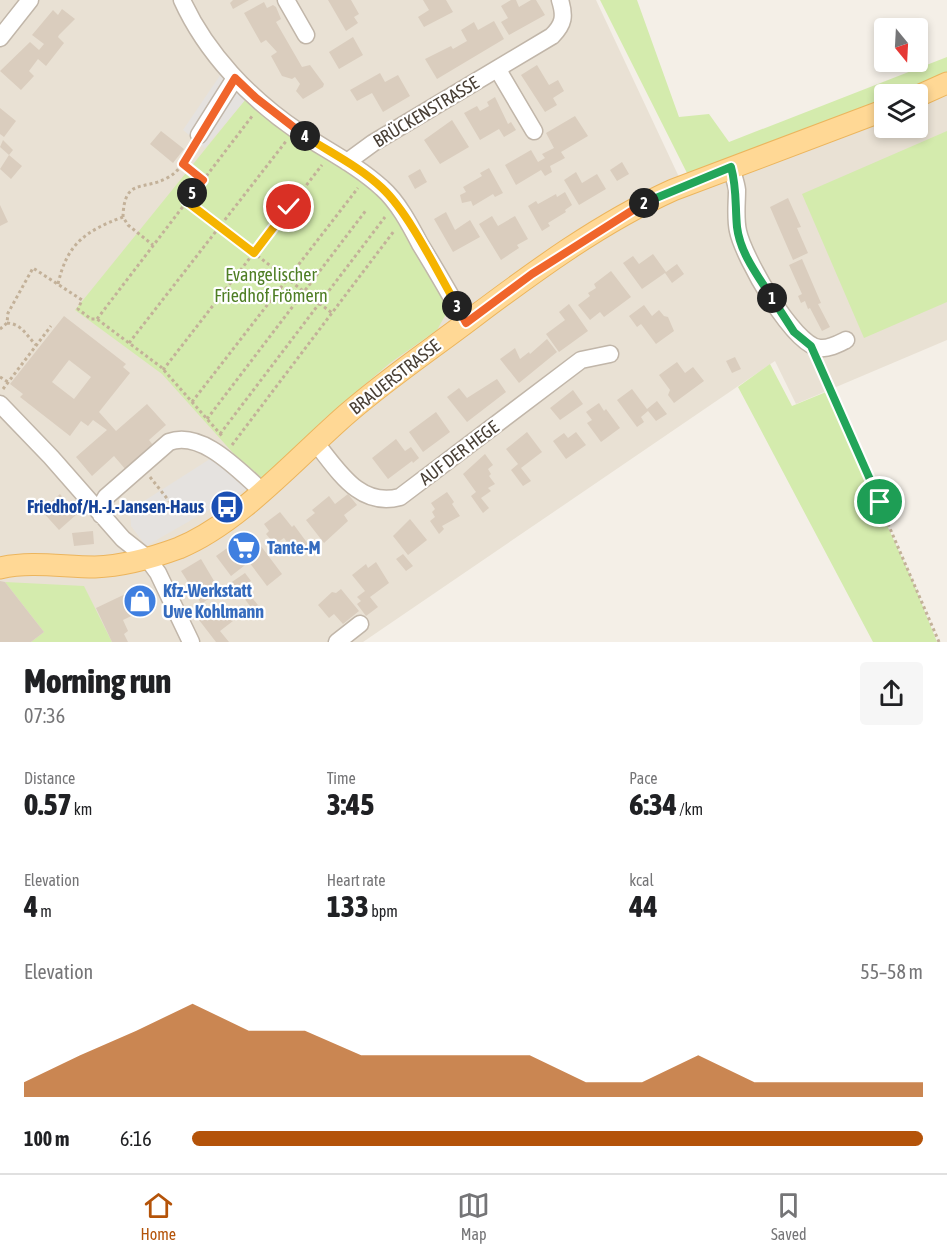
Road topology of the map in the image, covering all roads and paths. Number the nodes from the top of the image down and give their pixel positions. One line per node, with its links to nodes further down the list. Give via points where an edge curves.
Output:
1 (30, 0): 6 (street)
2 (182, 0): 8 (street, via 213,51)
3 (286, 0): 5 (street)
4 (560, 0): 7 (street, BRÜCKENSTRASSE, via 564,20 560,29)
5 (306, 35)
6 (0, 38)
7 (498, 70): 13 (street); 17 (street, BRÜCKENSTRASSE)
8 (235, 78): 14 (street); 17 (street, via 296,130)
9 (947, 83): 10 (main road)
10 (928, 92)
11 (256, 112): 20 (path)
12 (874, 114): 19 (main road, BRAUERSTRASSE)
13 (534, 131)
14 (199, 135): 18 (path)
15 (290, 137): 26 (path)
16 (324, 162): 29 (path)
17 (347, 162): 37 (street, via 383,189 400,210)
18 (183, 164): 20 (path); 25 (path, via 166,179 138,186 129,193)
19 (731, 167): 37 (main road, BRAUERSTRASSE, via 638,206 532,274); 43 (street, via 736,187 737,228 748,261 794,332)
20 (203, 180): 22 (path)
21 (359, 186): 30 (path)
22 (186, 201): 26 (path); 28 (path)
23 (366, 209): 32 (path)
24 (385, 217): 33 (path)
25 (123, 218): 28 (path); 31 (path, via 96,228 73,246)
26 (220, 226): 29 (path); 41 (path)
27 (394, 231): 34 (path)
28 (153, 245): 35 (path)
29 (254, 253): 30 (path); 45 (path)
30 (288, 278): 32 (path); 49 (path)
31 (58, 284): 35 (path, via 82,300 78,309); 36 (path, via 33,268 8,313)
32 (304, 291): 33 (path); 51 (path)
33 (320, 303): 34 (path); 52 (path)
34 (332, 313): 52 (path, via 231,446)
35 (97, 319): 41 (path)
36 (7, 323): 39 (path); 42 (path, via 21,328)
37 (466, 323): 53 (main road, BRAUERSTRASSE, via 369,395)
38 (51, 326): 42 (path)
39 (0, 329)
40 (846, 340): 43 (street, via 832,347)
41 (129, 343): 45 (path)
42 (36, 345): 47 (path)
43 (811, 346): 63 (path)
44 (610, 354): 53 (street, AUF DER HEGE, via 581,360 400,497 378,500 359,492)
45 (163, 370): 49 (path)
46 (0, 377): 47 (path)
47 (8, 382): 48 (path)
48 (0, 392)
49 (192, 402): 51 (path)
50 (0, 404): 57 (street)
51 (207, 418): 52 (path)
52 (220, 434)
53 (315, 442): 55 (main road, BRAUERSTRASSE)
54 (162, 490): 56 (path)
55 (261, 490): 57 (street, via 210,449 177,439 106,497); 58 (main road, BRAUERSTRASSE, via 208,534)
56 (173, 506)
57 (101, 515): 58 (street)
58 (147, 558): 59 (main road, BRAUERSTRASSE, via 114,566 38,564); 61 (street)
59 (0, 568)
60 (360, 624): 62 (street)
61 (191, 642)
62 (337, 642)
63 (939, 642)

